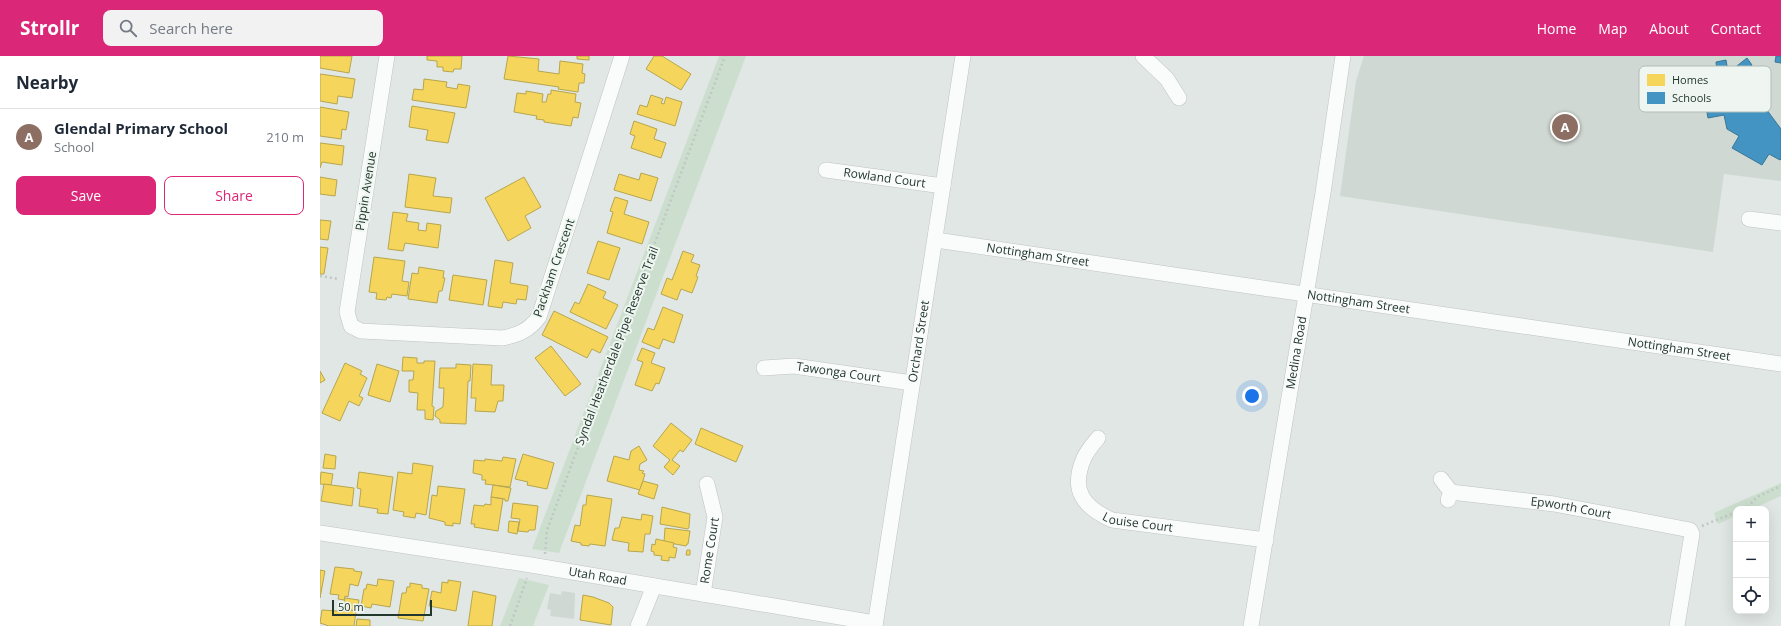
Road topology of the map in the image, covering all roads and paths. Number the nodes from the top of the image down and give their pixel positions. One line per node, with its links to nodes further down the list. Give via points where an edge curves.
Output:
1 (387, 56): 14 (street, Pippin Avenue)
2 (622, 56): 16 (street, Packham Crescent, via 540,318 531,327 518,335 502,338 361,331)
3 (725, 56): 29 (path, Syndal Heatherdale Pipe Reserve Trail, via 546,530 546,554 536,552)
4 (963, 56): 9 (street, Orchard Street)
5 (1143, 56): 7 (street, via 1167,79)
6 (1343, 56): 15 (street, Medina Road)
7 (1179, 98)
8 (826, 170): 9 (street, Rowland Court)
9 (943, 186): 12 (street, Orchard Street)
10 (1749, 218): 11 (street)
11 (1781, 223)
12 (936, 240): 15 (street, Nottingham Street); 19 (street, Orchard Street)
13 (320, 276): 14 (path)
14 (352, 280): 16 (street, Pippin Avenue, via 347,312)
15 (1306, 294): 17 (street, Nottingham Street); 28 (street, Medina Road)
16 (351, 326)
17 (1781, 364)
18 (764, 368): 19 (street, Tawonga Court, via 794,366)
19 (912, 383): 32 (street, Orchard Street)
20 (1098, 438): 28 (street, Louise Court, via 1084,457 1079,473 1079,491 1086,503 1097,513 1112,520)
21 (1441, 479): 26 (street, Epworth Court, via 1450,496 1554,504)
22 (707, 484): 31 (street, Rome Court, via 715,517)
23 (1781, 486): 24 (path, via 1757,497)
24 (1746, 506)
25 (1733, 513): 26 (path)
26 (1690, 530): 36 (street, via 1692,534)
27 (320, 533): 29 (street, Utah Road)
28 (1266, 540): 35 (street, Medina Road)
29 (531, 566): 30 (street, Utah Road); 33 (path, Syndal Heatherdale Pipe Reserve Trail)
30 (654, 586): 31 (street, Utah Road); 34 (street)
31 (703, 594): 32 (street, Utah Road)
32 (875, 624)
33 (510, 626)
34 (638, 626)
35 (1251, 626)
36 (1677, 626)

